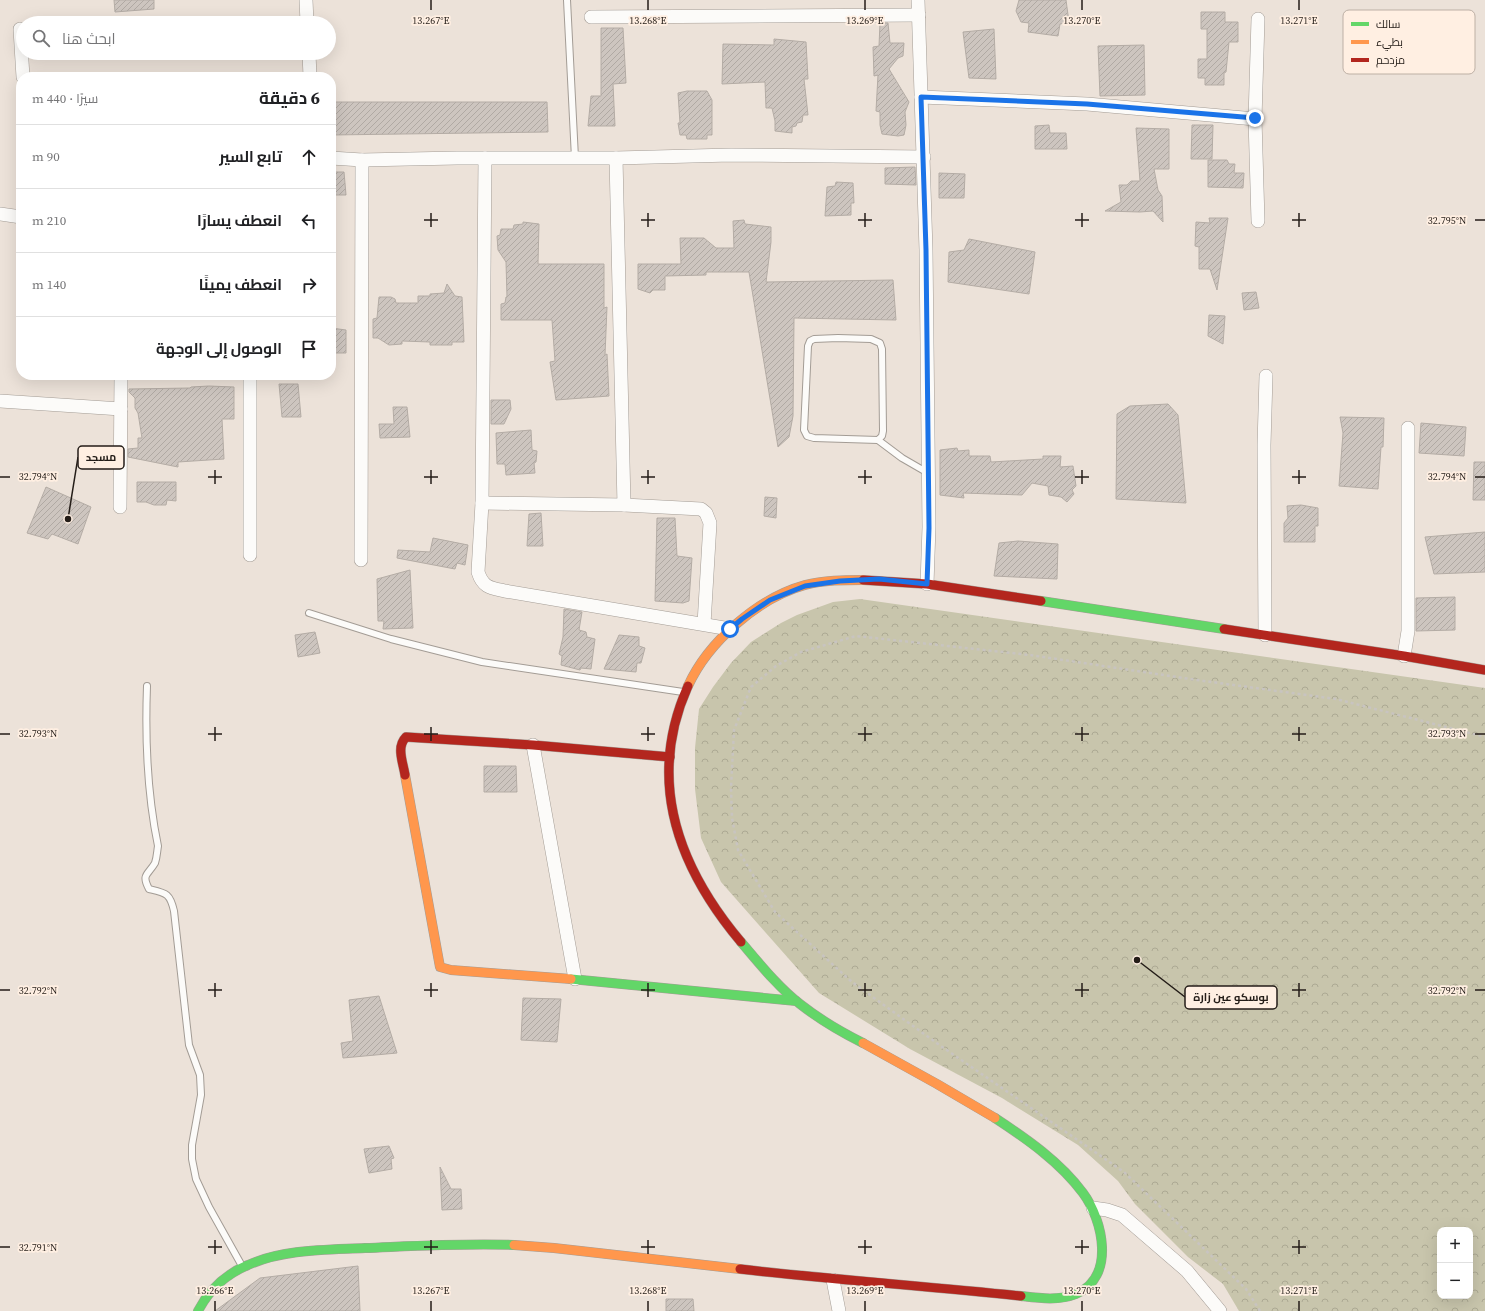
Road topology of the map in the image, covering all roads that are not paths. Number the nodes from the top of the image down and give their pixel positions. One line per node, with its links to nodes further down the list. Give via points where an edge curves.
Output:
1 (306, 0): 5 (street)
2 (567, 0): 17 (lane)
3 (918, 0): 4 (street)
4 (919, 15): 6 (street); 12 (street)
5 (307, 16)
6 (592, 17)
7 (1258, 19): 13 (street)
8 (22, 60): 10 (street)
9 (309, 60): 11 (street)
10 (23, 72)
11 (310, 72)
12 (921, 97): 13 (street, via 1087,104); 14 (street)
13 (1255, 118): 22 (street)
14 (924, 157): 18 (street, via 731,155); 30 (street)
15 (336, 158): 19 (street)
16 (485, 158): 17 (street); 19 (street); 31 (street)
17 (575, 158): 18 (street)
18 (616, 158): 32 (street)
19 (362, 160): 35 (street)
20 (0, 214): 21 (street)
21 (16, 216)
22 (1258, 221)
23 (1266, 376): 40 (street)
24 (121, 380): 27 (street)
25 (250, 380): 34 (street)
26 (0, 401): 27 (street)
27 (121, 409): 33 (street)
28 (1408, 428): 41 (street, via 1408,631)
29 (878, 440): 29 (lane, via 883,431 880,343 871,339 810,341 804,430 807,436); 30 (lane)
30 (928, 473): 36 (street)
31 (482, 503): 32 (street); 38 (street, via 478,572 481,581 491,588)
32 (624, 505): 38 (street, via 701,509 706,513 710,523)
33 (120, 507)
34 (250, 555)
35 (360, 560)
36 (927, 584): 39 (main road, via 879,579 805,586 770,600); 40 (main road)
37 (309, 614): 44 (lane, via 391,639 482,662)
38 (704, 624): 39 (street)
39 (730, 629): 44 (main road, via 696,668)
40 (1265, 635): 41 (main road)
41 (1404, 656): 42 (main road)
42 (1485, 670)
43 (147, 686): 50 (lane, via 149,789 158,846 157,855 146,874 145,882 149,889 167,894 172,900 174,911 190,1044 200,1075 201,1095 192,1145 196,1179)
44 (685, 693): 46 (main road, via 677,715)
45 (533, 745): 46 (main road); 47 (street); 47 (main road, via 406,737 400,747 440,967 451,970)
46 (670, 757): 48 (main road, via 668,780 672,812 680,840 695,875 732,930)
47 (575, 979): 48 (main road)
48 (796, 1001): 49 (main road, via 835,1028 1013,1130 1064,1172)
49 (1093, 1208): 51 (main road, via 1102,1241 1099,1267 1087,1288 1069,1296 1019,1296); 54 (street, via 1122,1215 1187,1271)
50 (243, 1268): 51 (main road, via 284,1254 329,1250 439,1244 508,1245); 52 (main road, via 219,1282 204,1299)
51 (834, 1280): 53 (street)
52 (198, 1311)
53 (839, 1311)
54 (1220, 1311)

